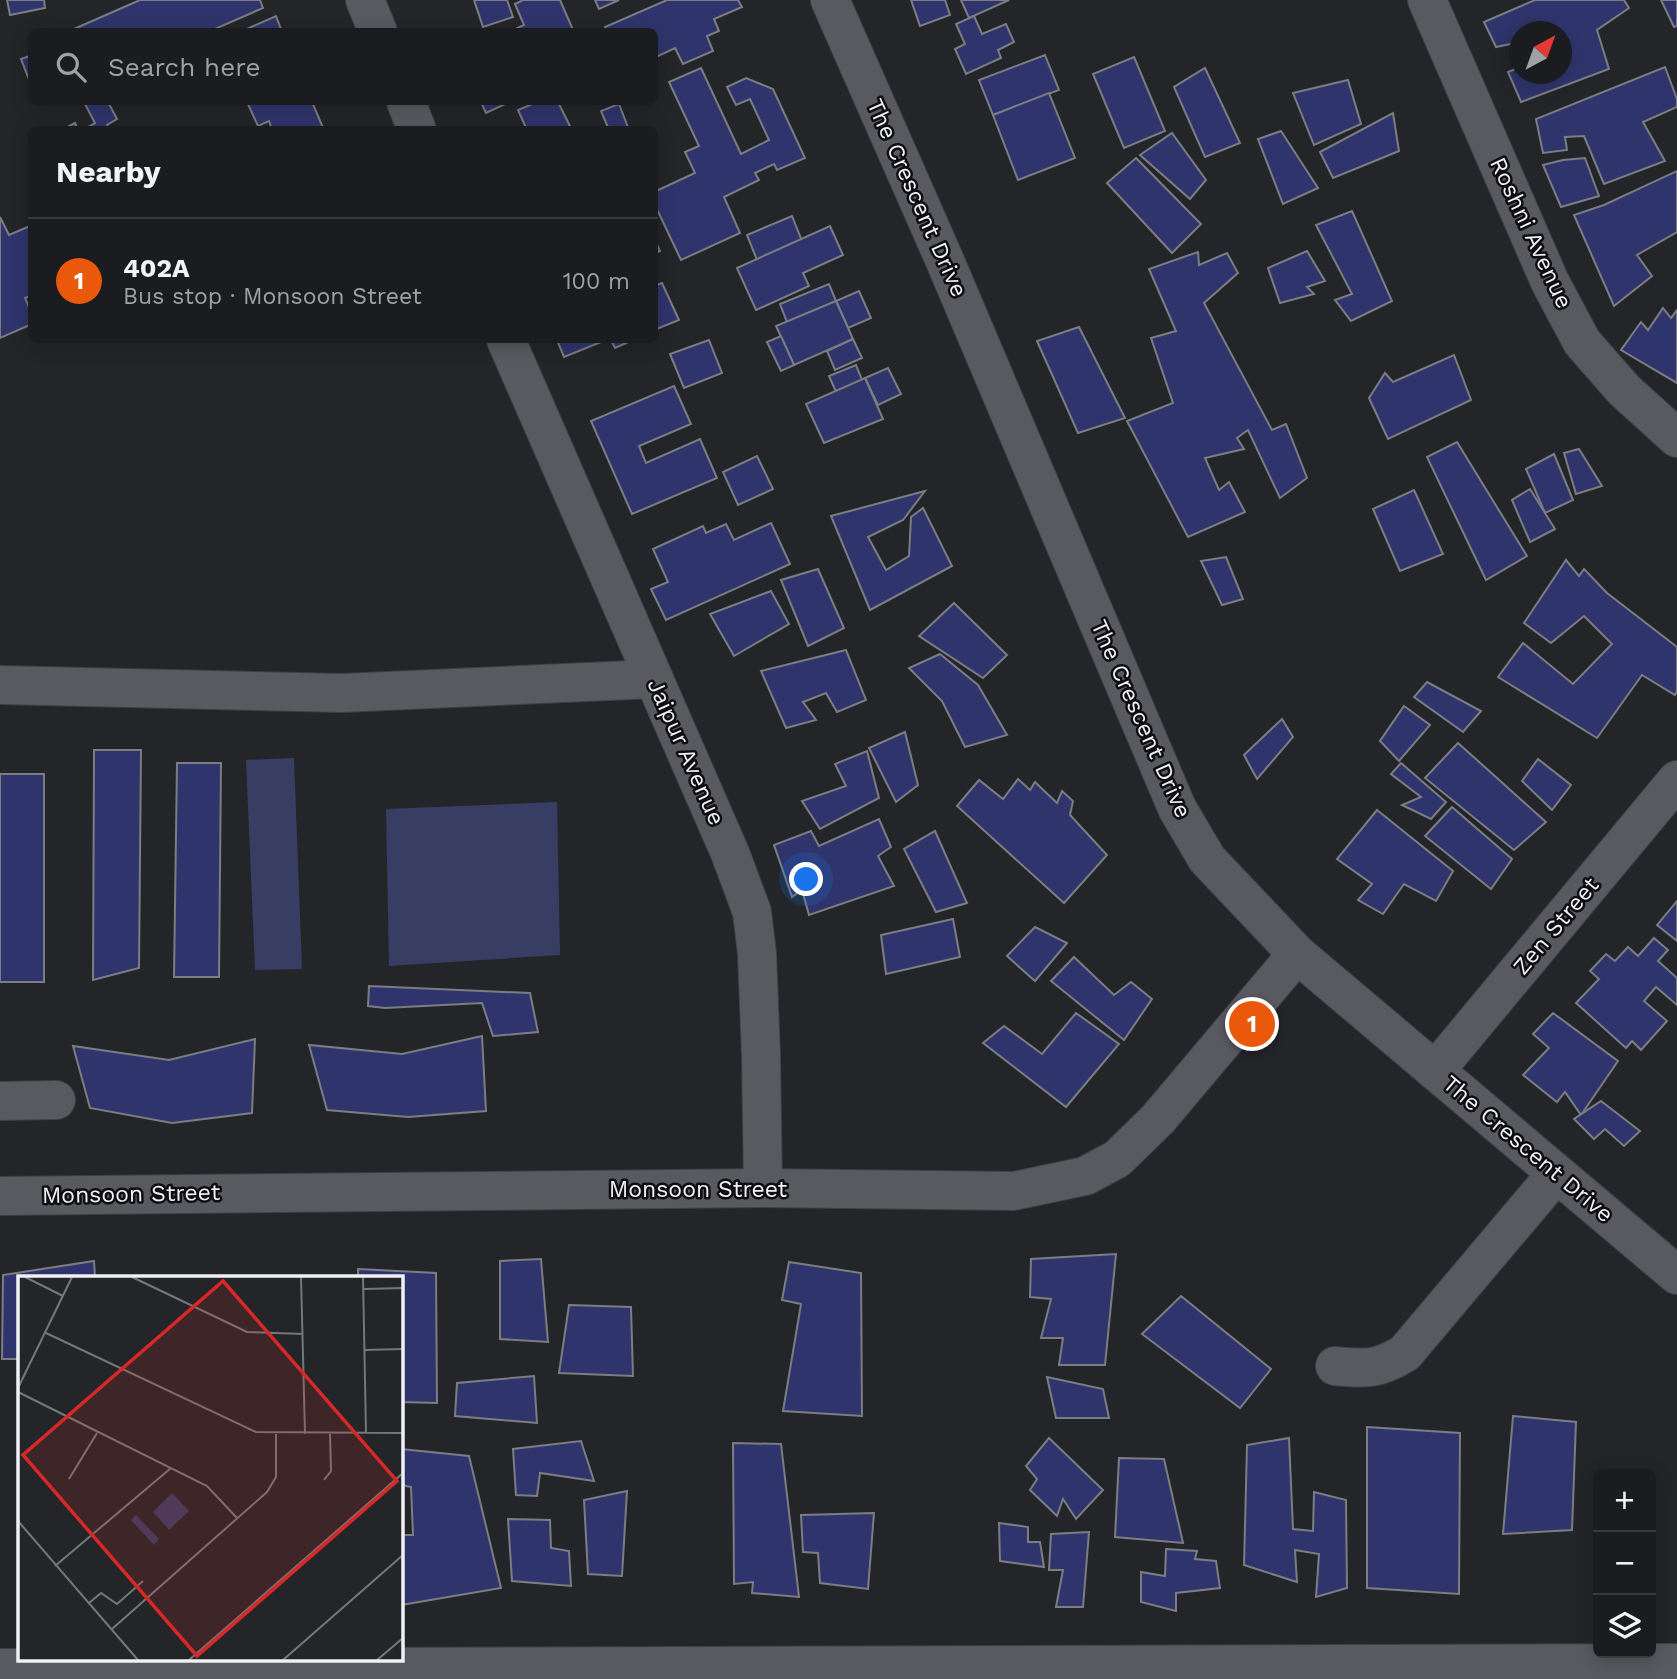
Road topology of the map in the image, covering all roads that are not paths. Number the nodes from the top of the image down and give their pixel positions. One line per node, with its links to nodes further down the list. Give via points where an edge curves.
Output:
1 (365, 0): 4 (street)
2 (830, 0): 12 (street, The Crescent Drive, via 1177,808 1207,859)
3 (1427, 0): 8 (street, Roshni Avenue, via 1550,282 1582,342 1624,390)
4 (376, 28)
5 (407, 105): 6 (street)
6 (415, 126)
7 (507, 343): 9 (street, Jaipur Avenue)
8 (1677, 438)
9 (654, 678): 10 (street, via 342,693); 17 (street, Jaipur Avenue, via 752,912)
10 (0, 685)
11 (1677, 780): 13 (street, Zen Street)
12 (1297, 954): 13 (street, The Crescent Drive); 17 (street, Monsoon Street, via 1158,1119 1117,1159 1085,1177 1014,1191)
13 (1435, 1071): 16 (street, The Crescent Drive)
14 (56, 1100): 15 (street)
15 (0, 1101)
16 (1556, 1174): 19 (street, The Crescent Drive); 20 (street, via 1405,1353 1368,1369)
17 (763, 1188): 18 (street, Monsoon Street)
18 (0, 1196)
19 (1677, 1275)
20 (1335, 1366)
21 (1677, 1663): 22 (street)
22 (0, 1668)

